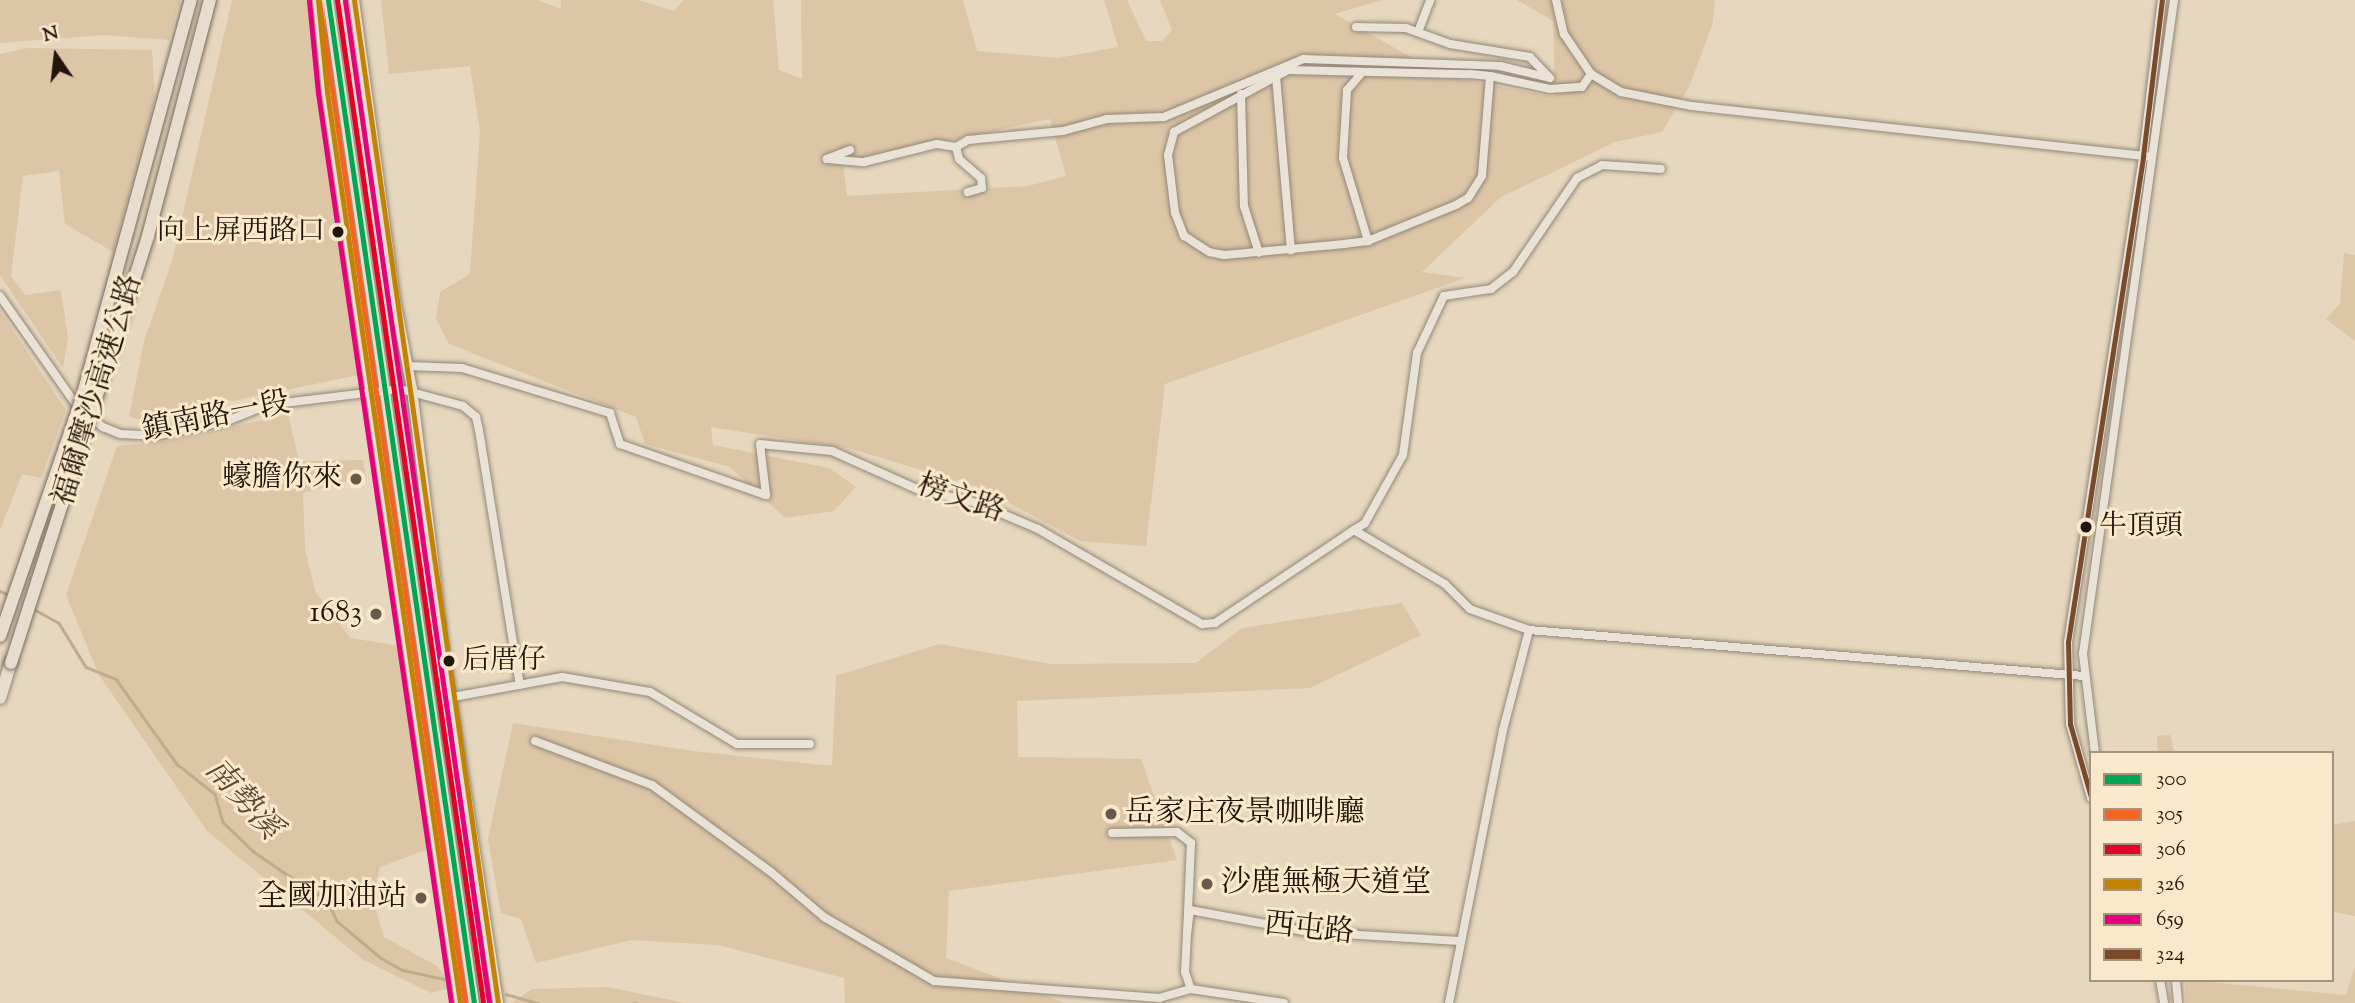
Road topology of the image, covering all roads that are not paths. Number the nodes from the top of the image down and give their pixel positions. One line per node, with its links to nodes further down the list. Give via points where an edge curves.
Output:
1 (191, 0): 35 (highway, 福爾摩沙高速公路, bridge, via 81,401)
2 (210, 0): 40 (highway, 福爾摩沙高速公路, bridge, via 148,236)
3 (318, 0): 32 (main road, via 327,92)
4 (328, 0): 31 (main road)
5 (342, 0): 29 (main road)
6 (354, 0): 28 (main road)
7 (1430, 0): 12 (street)
8 (1556, 0): 13 (street, via 1564,34)
9 (2162, 0): 20 (street)
10 (2174, 0): 21 (street)
11 (1356, 27): 12 (street)
12 (1418, 32): 18 (street, via 1450,44 1530,57 1550,78 1500,66 1303,59 1164,117 1107,118 1063,131 968,140)
13 (1591, 74): 16 (street, via 1582,87 1549,89); 20 (street, via 1621,92 1691,106)
14 (1360, 75): 15 (street, via 1313,69); 16 (street); 24 (street, via 1347,90 1343,158)
15 (1276, 76): 17 (street); 25 (street)
16 (1490, 76): 24 (street, via 1485,162 1478,186 1456,205)
17 (1241, 94): 26 (street, via 1244,206); 26 (street, via 1174,132 1168,155 1173,199 1184,236 1224,255)
18 (956, 147): 19 (street, via 937,144 864,163 827,159); 23 (street, via 959,159 981,178 982,188)
19 (850, 150)
20 (2143, 156): 21 (street); 36 (street, via 2073,601)
21 (2155, 157): 37 (street, via 2128,319)
22 (1661, 169): 33 (street, via 1602,165 1577,178 1513,272 1491,289 1444,296 1417,353 1403,455 1365,523)
23 (968, 192)
24 (1368, 240): 25 (street)
25 (1291, 250): 26 (street)
26 (1259, 253)
27 (0, 296): 32 (street, 鎮南路一段, via 75,403 103,427 120,434 155,436 227,421 267,405)
28 (408, 366): 30 (main road); 33 (street, 榜文路, via 462,368 610,413 621,444 766,495 760,444 832,451 917,489 977,503 1038,529 1202,624 1215,623)
29 (400, 389): 30 (street, 鎮南路一段); 31 (street, 鎮南路一段); 53 (main road)
30 (412, 389): 38 (street, 鎮南路一段, via 463,406 476,417); 39 (main road)
31 (385, 391): 32 (street, 鎮南路一段); 52 (main road)
32 (373, 392): 51 (main road)
33 (1354, 530): 34 (street, via 1445,584 1470,609)
34 (1529, 629): 36 (street); 47 (street, via 1503,730)
35 (0, 636)
36 (2067, 676): 37 (street); 44 (street, via 2070,723)
37 (2084, 676): 43 (street)
38 (520, 685): 39 (street); 42 (street, via 562,677 650,692 737,744)
39 (453, 697): 54 (main road)
40 (0, 698)
41 (535, 741): 50 (street, via 652,785 824,917 934,981 1159,998)
42 (810, 744)
43 (2095, 751)
44 (2089, 791)
45 (1112, 832): 46 (street, via 1177,832 1191,843)
46 (1186, 934): 47 (street, 西屯路, via 1190,910 1309,932); 50 (street, via 1185,972)
47 (1460, 941): 56 (street)
48 (2160, 982): 57 (street)
49 (2176, 982): 58 (street)
50 (1191, 989): 55 (street)
51 (460, 1003)
52 (474, 1003)
53 (486, 1003)
54 (498, 1003)
55 (1284, 1003)
56 (1449, 1003)
57 (2164, 1003)
58 (2178, 1003)

